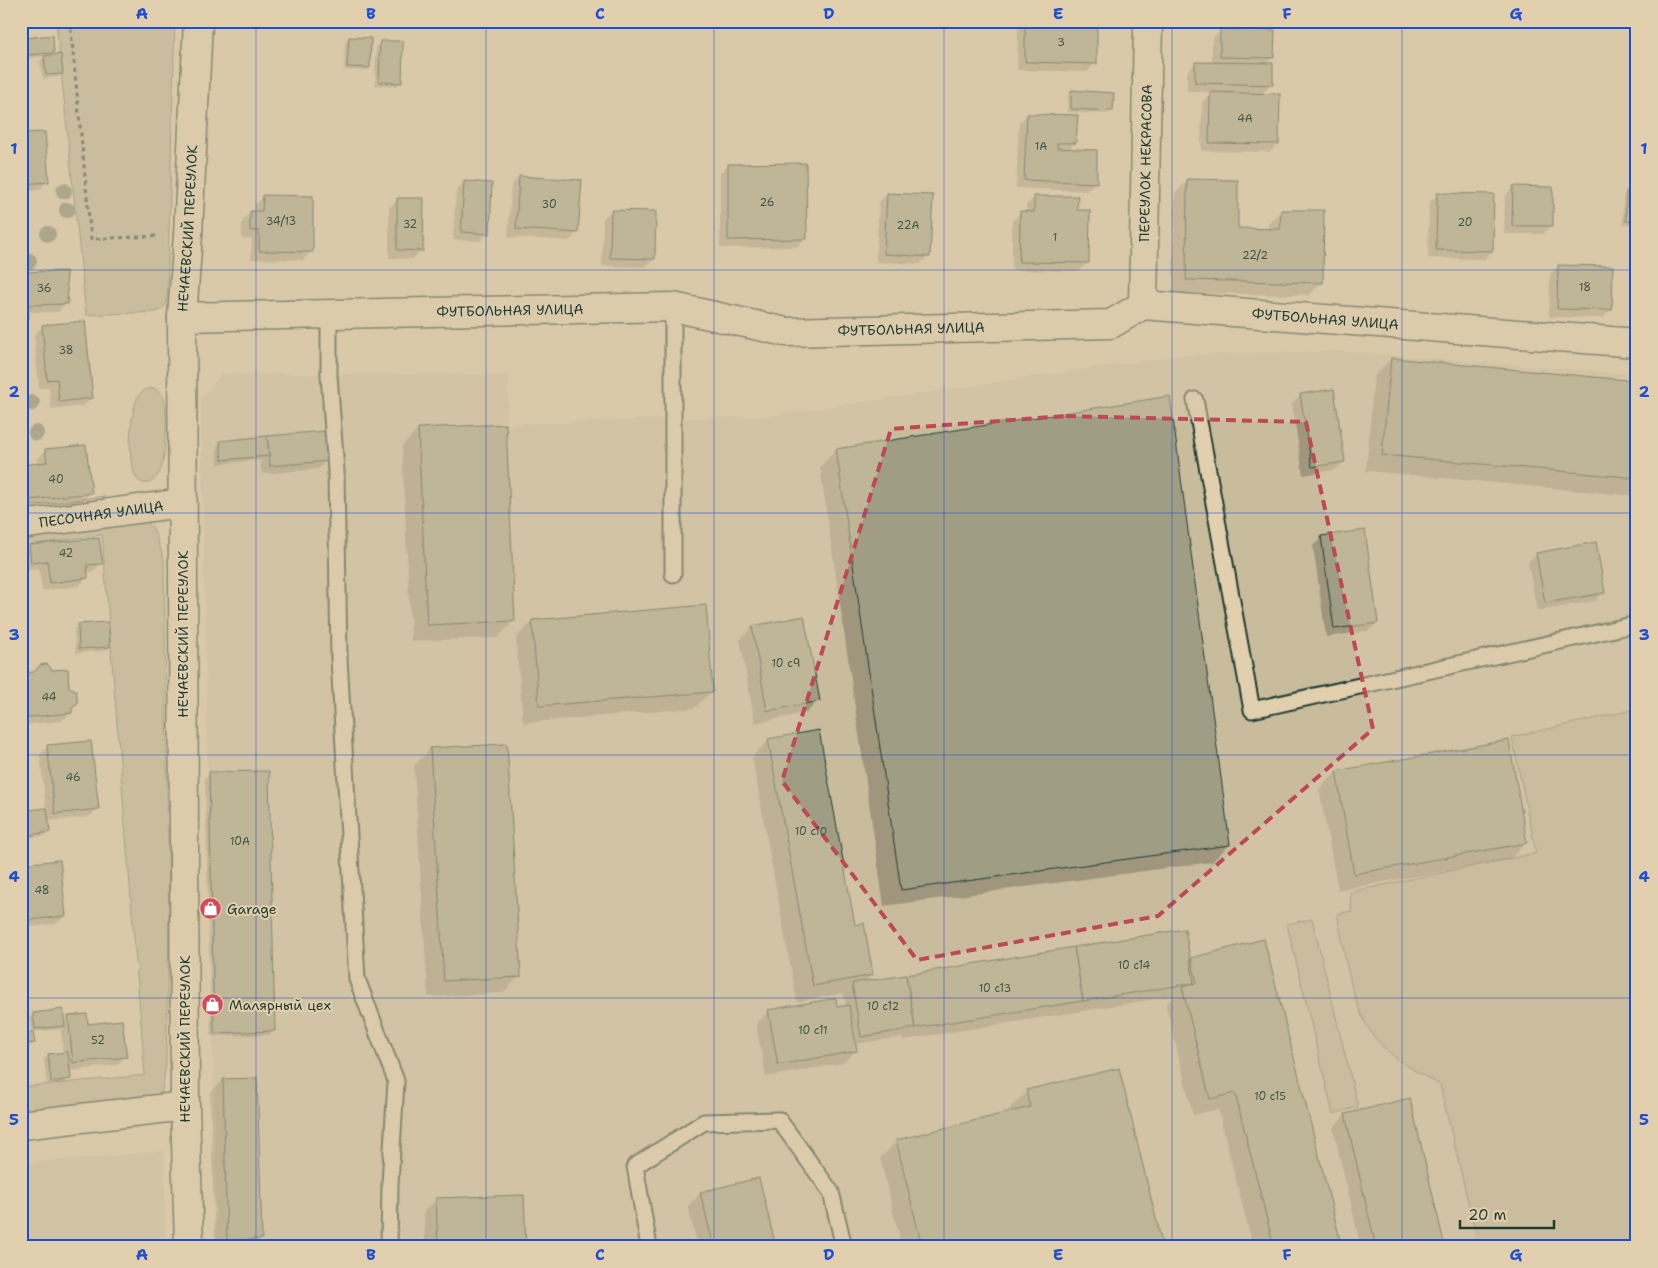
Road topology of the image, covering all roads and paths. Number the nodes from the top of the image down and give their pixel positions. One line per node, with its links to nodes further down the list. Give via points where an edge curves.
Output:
1 (70, 21): 4 (path, via 91,239)
2 (198, 21): 4 (street, НЕЧАЕВСКИЙ ПЕРЕУЛОК)
3 (1148, 21): 5 (street, ПЕРЕУЛОК НЕКРАСОВА)
4 (188, 235): 8 (street, НЕЧАЕВСКИЙ ПЕРЕУЛОК)
5 (1143, 305): 6 (street, ФУТБОЛЬНАЯ УЛИЦА, via 1111,324 786,332); 9 (street, ФУТБОЛЬНАЯ УЛИЦА)
6 (673, 307): 7 (street, ФУТБОЛЬНАЯ УЛИЦА); 13 (lane)
7 (330, 314): 8 (street, ФУТБОЛЬНАЯ УЛИЦА); 18 (lane, via 329,375 336,471 339,658 357,979 396,1081)
8 (182, 317): 11 (street, НЕЧАЕВСКИЙ ПЕРЕУЛОК)
9 (1637, 344)
10 (1195, 400): 14 (lane, via 1252,710)
11 (182, 503): 12 (street, ПЕСОЧНАЯ УЛИЦА); 15 (street, НЕЧАЕВСКИЙ ПЕРЕУЛОК)
12 (21, 525)
13 (672, 574)
14 (1637, 624)
15 (185, 1106): 16 (street); 17 (street, НЕЧАЕВСКИЙ ПЕРЕУЛОК)
16 (21, 1125)
17 (189, 1247)
18 (389, 1247)
19 (649, 1247): 20 (lane, via 635,1166 704,1122 779,1120 831,1192)
20 (844, 1247)

